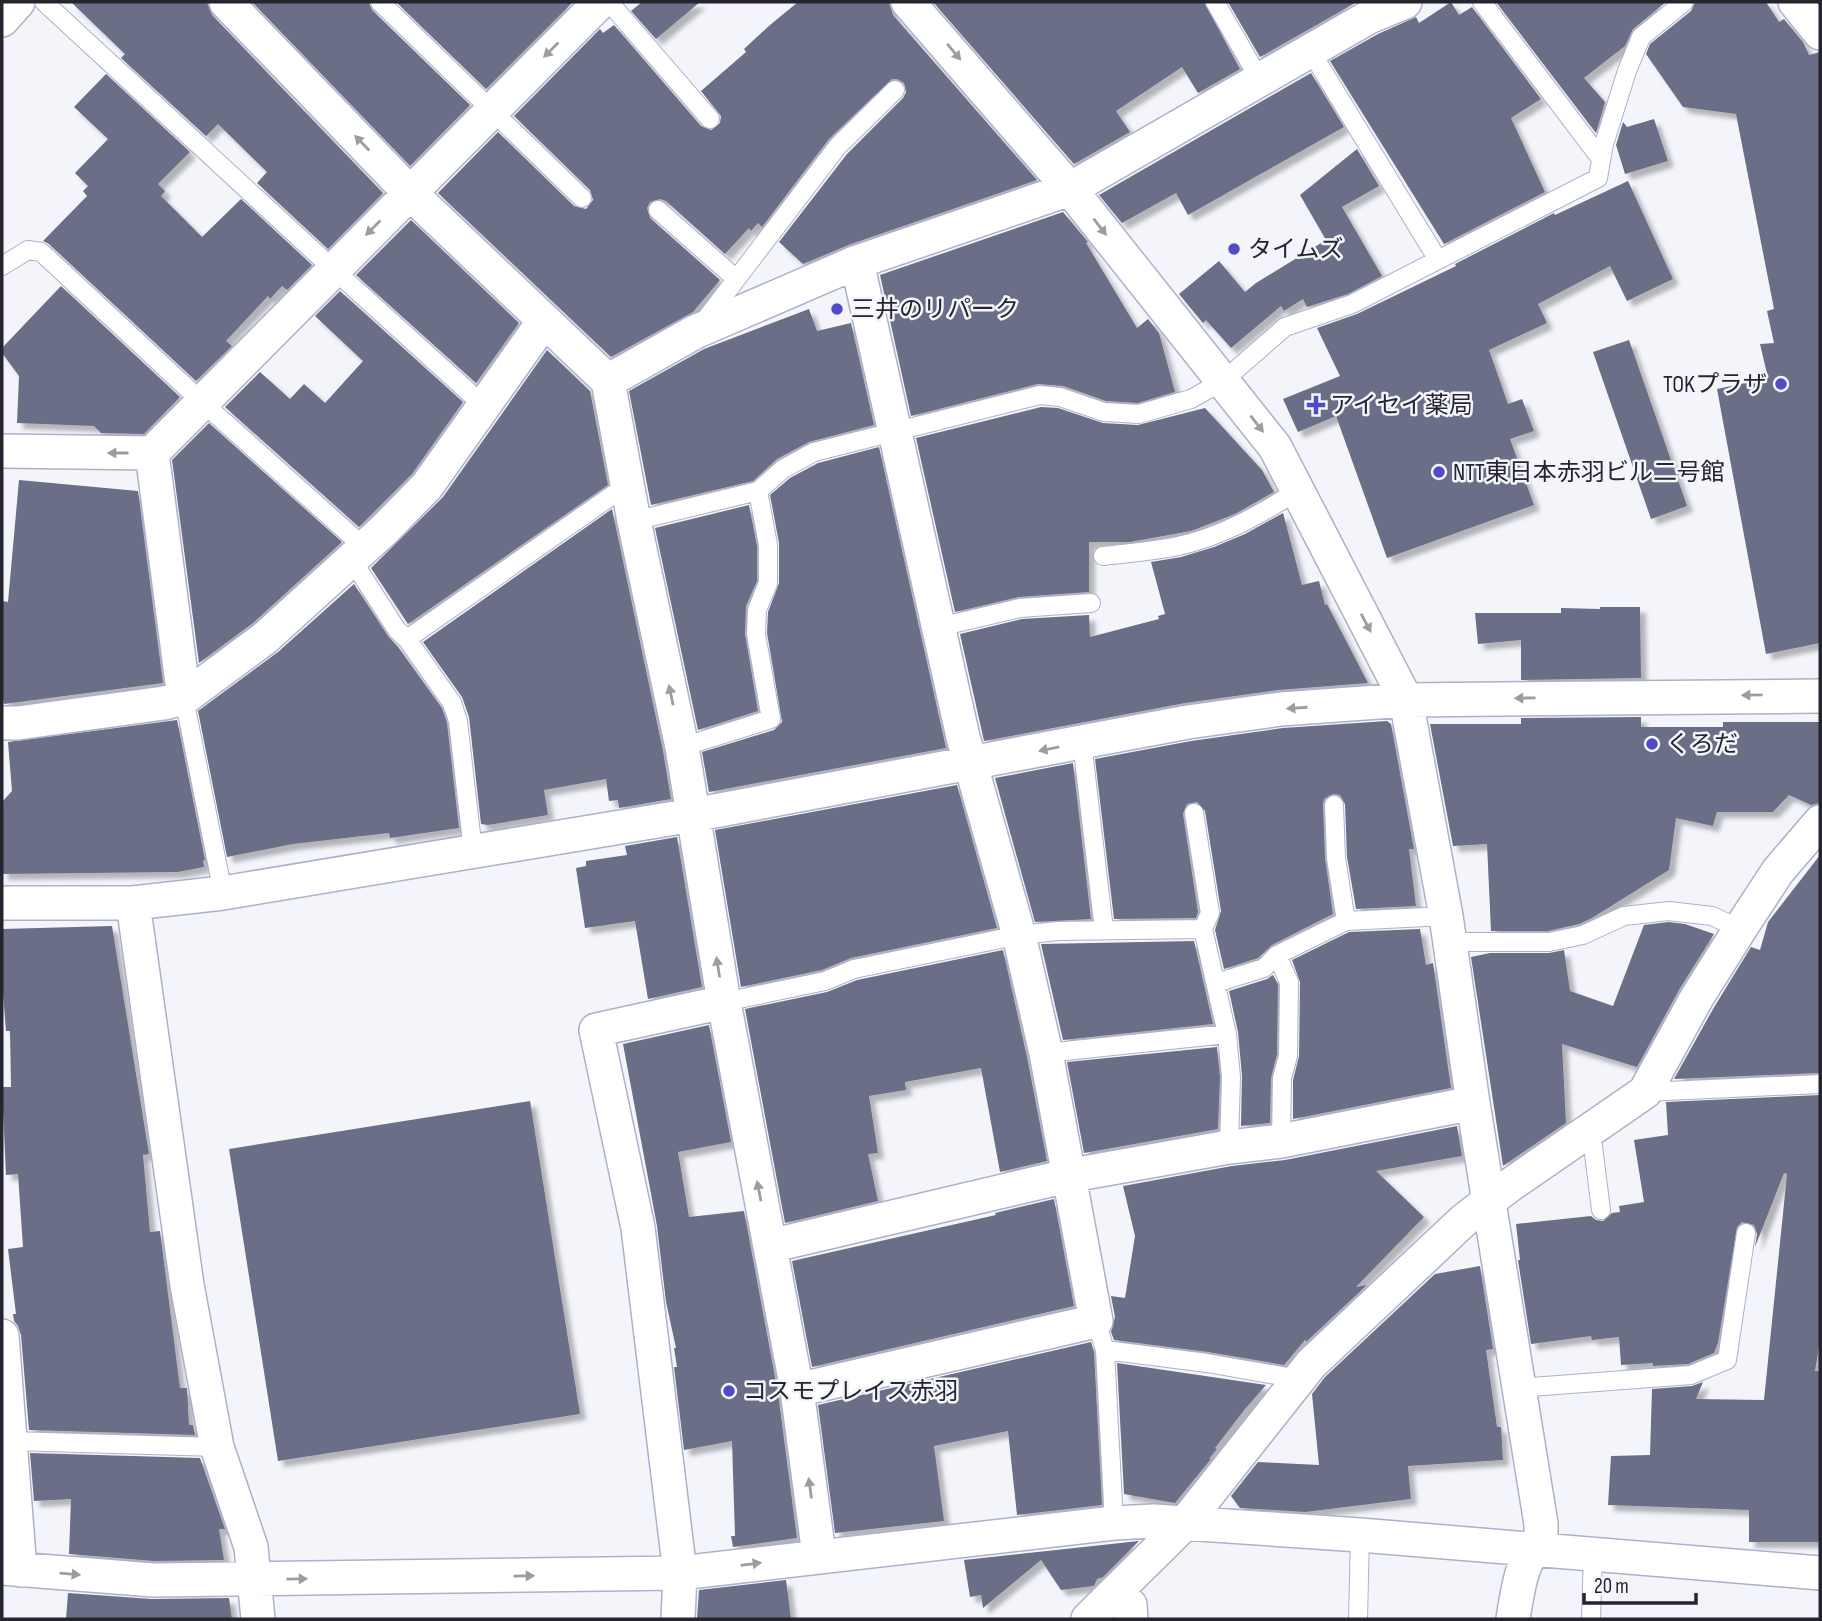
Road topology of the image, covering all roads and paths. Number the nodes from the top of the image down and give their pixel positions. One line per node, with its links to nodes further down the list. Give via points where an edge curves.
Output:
1 (18, 2): 13 (street)
2 (44, 2): 28 (lane)
3 (226, 2): 22 (street, one-way to 3)
4 (380, 2): 18 (lane)
5 (600, 2): 18 (street, one-way to 18)
6 (610, 2): 19 (lane)
7 (908, 2): 21 (street, one-way to 21)
8 (1215, 2): 16 (lane)
9 (1405, 2): 15 (street)
10 (1482, 2): 20 (lane)
11 (1684, 2): 20 (lane, via 1641,37)
12 (1794, 2): 14 (street)
13 (2, 20)
14 (1820, 33)
15 (1310, 50): 16 (street); 25 (lane)
16 (1260, 80): 21 (street)
17 (895, 90): 29 (lane, via 838,146)
18 (491, 110): 22 (street); 23 (lane)
19 (710, 119)
20 (1601, 159): 25 (lane, via 1598,178)
21 (1070, 189): 26 (street); 33 (street, one-way to 33)
22 (409, 192): 28 (street, one-way to 28); 30 (street)
23 (582, 198)
24 (657, 210): 29 (lane)
25 (1438, 260): 33 (lane, via 1352,304 1285,327)
26 (857, 262): 31 (street); 36 (street)
27 (2, 266): 34 (lane, via 28,250 41,252)
28 (332, 269): 34 (street); 35 (lane)
29 (735, 278): 31 (lane)
30 (544, 321): 32 (street); 35 (street)
31 (695, 332): 32 (street)
32 (608, 381): 39 (street)
33 (1223, 381): 36 (lane, via 1191,398 1139,414 1104,412 1040,395); 41 (street, one-way to 41, via 1275,447)
34 (202, 402): 38 (street); 43 (lane)
35 (483, 405): 43 (street, via 427,486)
36 (896, 431): 40 (lane, via 814,452 783,469); 46 (street)
37 (2, 451): 38 (street, one-way to 37)
38 (152, 453): 49 (street)
39 (627, 485): 42 (street); 47 (lane)
40 (758, 491): 42 (lane); 53 (lane, via 768,545 768,583 757,610 756,634 771,719)
41 (1297, 491): 44 (lane, via 1228,529 1181,545); 50 (street, one-way to 50)
42 (634, 521): 53 (street, one-way to 42)
43 (359, 554): 47 (lane, via 397,629); 49 (street, via 265,638)
44 (1103, 556)
45 (1091, 604): 46 (lane, via 1020,608)
46 (939, 627): 54 (street)
47 (407, 639): 59 (lane, via 452,703 458,720)
48 (1820, 696): 50 (street, one-way to 50)
49 (184, 698): 51 (street); 60 (lane)
50 (1406, 700): 52 (street, one-way to 52, via 1281,709); 65 (street)
51 (2, 723)
52 (1082, 742): 54 (street, one-way to 54); 67 (lane)
53 (682, 747): 57 (street)
54 (970, 763): 57 (street); 68 (street)
55 (1334, 805): 63 (lane, via 1336,858)
56 (1194, 813): 64 (lane, via 1210,912)
57 (693, 815): 59 (street); 71 (street, one-way to 57)
58 (1820, 822): 66 (street, via 1778,871)
59 (473, 851): 60 (street)
60 (222, 893): 62 (street)
61 (2, 903): 62 (street)
62 (133, 903): 91 (street, via 185,1271)
63 (1346, 920): 65 (lane); 69 (lane)
64 (1203, 929): 67 (lane); 70 (lane)
65 (1448, 929): 66 (lane, via 1549,942 1583,935 1624,916 1669,911 1712,916); 76 (street)
66 (1740, 929): 75 (street)
67 (1104, 930): 68 (lane)
68 (1019, 935): 71 (lane); 73 (street)
69 (1277, 955): 70 (lane, via 1264,968); 78 (lane, via 1289,982)
70 (1216, 983): 72 (lane)
71 (724, 1002): 84 (street, one-way to 71); 99 (street, via 596,1030 638,1228)
72 (1227, 1034): 73 (lane); 79 (lane)
73 (1046, 1053): 80 (street)
74 (1820, 1084): 75 (lane)
75 (1645, 1092): 77 (street)
76 (1472, 1103): 78 (street); 81 (street)
77 (1586, 1134): 81 (street); 82 (lane, via 1593,1146)
78 (1281, 1141): 79 (street)
79 (1229, 1147): 80 (street)
80 (1067, 1176): 84 (street); 86 (street)
81 (1490, 1201): 87 (street, via 1464,1220); 88 (street)
82 (1601, 1210)
83 (1746, 1233): 88 (lane, via 1727,1360 1690,1375)
84 (769, 1246): 89 (street)
85 (2, 1336): 90 (street)
86 (1101, 1336): 87 (lane); 89 (street); 92 (lane)
87 (1299, 1380): 93 (street)
88 (1518, 1388): 95 (street, via 1541,1524 1541,1540)
89 (797, 1390): 97 (street, one-way to 89)
90 (10, 1441): 91 (lane); 98 (street)
91 (217, 1447): 101 (street, via 251,1547)
92 (1114, 1522): 93 (street); 97 (street)
93 (1185, 1523): 94 (street); 102 (street)
94 (1360, 1535): 95 (street); 106 (lane)
95 (1532, 1549): 96 (street); 107 (street, via 1521,1570)
96 (1593, 1554): 100 (street); 108 (lane)
97 (820, 1555): 99 (street, one-way to 97)
98 (11, 1569): 101 (street, one-way to 101, via 153,1580)
99 (680, 1573): 101 (street, one-way to 99); 104 (street)
100 (1820, 1573)
101 (255, 1580): 103 (street)
102 (1123, 1606): 105 (street)
103 (258, 1619)
104 (678, 1619)
105 (1088, 1619)
106 (1358, 1619)
107 (1513, 1619)
108 (1591, 1619)

